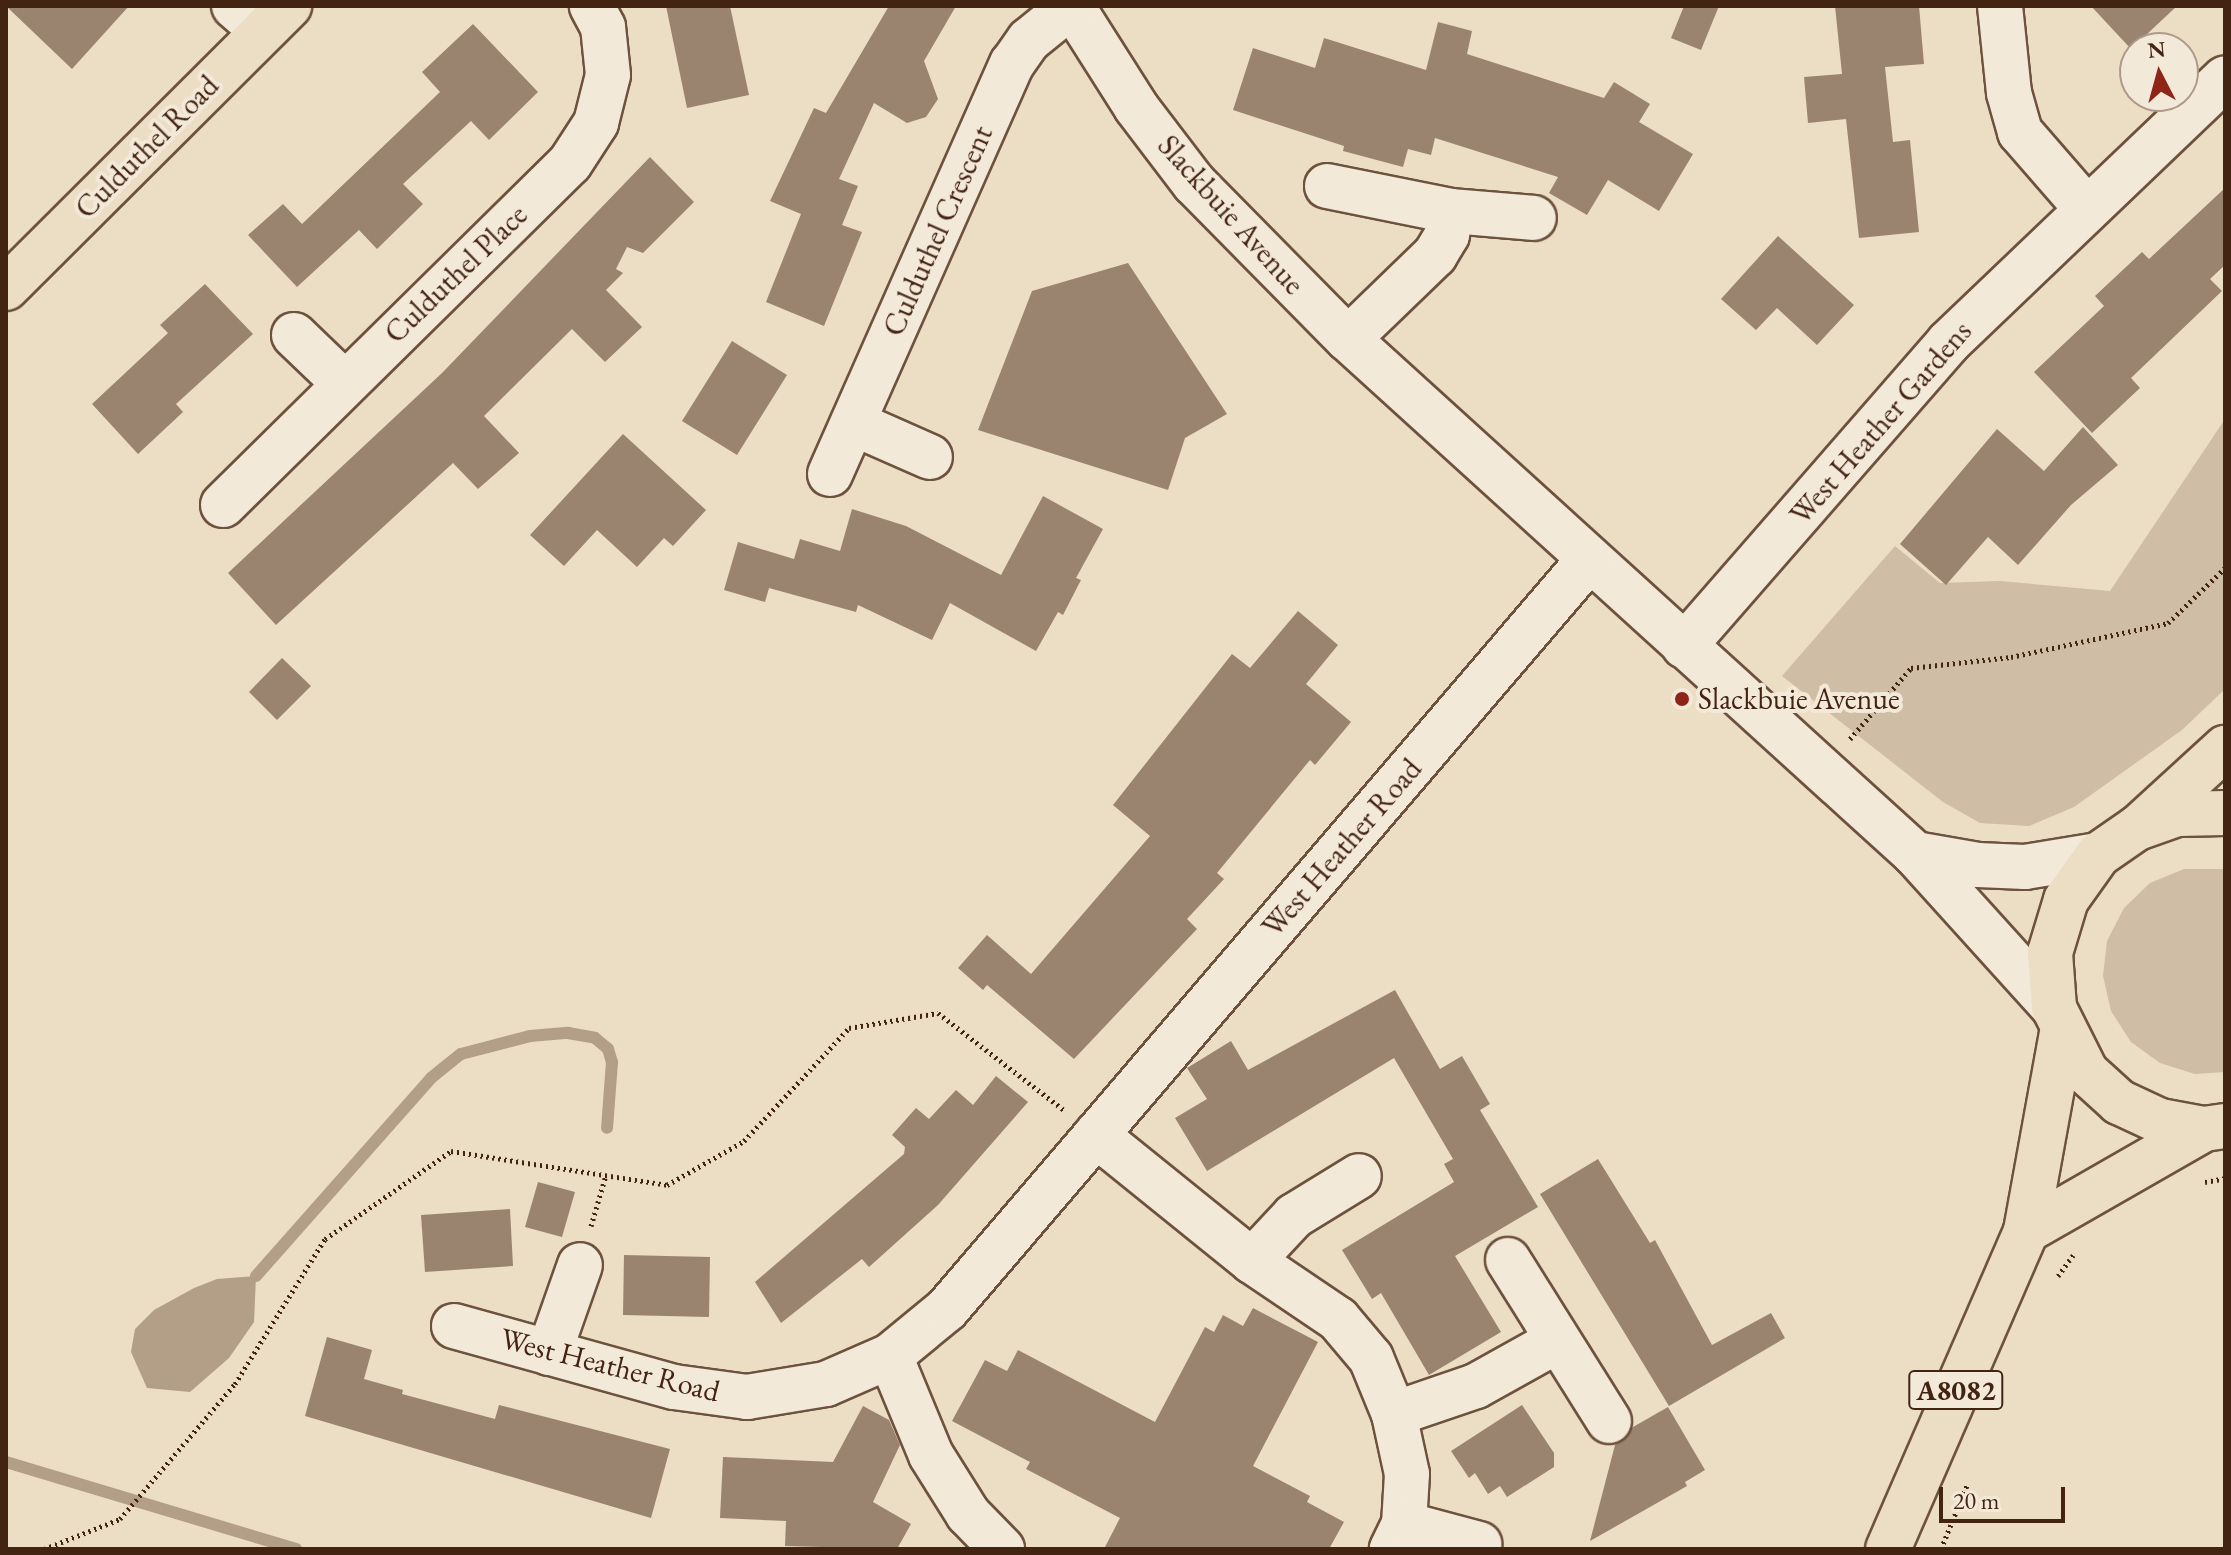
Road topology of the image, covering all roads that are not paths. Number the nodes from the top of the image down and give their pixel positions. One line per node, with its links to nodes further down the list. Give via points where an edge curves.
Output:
1 (592, 6): 13 (street, Culduthel Place, via 603,27 608,75 596,123 570,163)
2 (1071, 6): 12 (street, Slackbuie Avenue, via 1136,107 1194,183); 14 (street, Culduthel Crescent, via 1029,40 1012,64)
3 (2000, 6): 7 (street, via 2009,93 2020,132)
4 (262, 14): 10 (main road, Culduthel Road)
5 (2225, 78): 7 (street, West Heather Gardens)
6 (1327, 186): 8 (street)
7 (2087, 209): 19 (street, West Heather Gardens, via 1948,343)
8 (1451, 211): 9 (street); 12 (street, via 1447,235 1435,255)
9 (1534, 218)
10 (6, 288)
11 (294, 335): 13 (street)
12 (1348, 339): 18 (street, Slackbuie Avenue)
13 (343, 382): 17 (street, Culduthel Place)
14 (853, 423): 15 (street); 16 (street, Culduthel Crescent)
15 (930, 457)
16 (830, 474)
17 (223, 505)
18 (1588, 561): 19 (street, Slackbuie Avenue); 27 (street, West Heather Road)
19 (1684, 646): 23 (street, Slackbuie Avenue)
20 (2225, 748): 22 (main road, A8082)
21 (2225, 813): 22 (main road, A8082, via 2177,814)
22 (2137, 828): 24 (main road, A8082)
23 (1915, 854): 24 (street, via 2025,867); 25 (street, Slackbuie Avenue)
24 (2098, 855): 25 (main road, A8082, via 2066,900 2050,953)
25 (2058, 1020): 26 (main road, A8082, via 2086,1072 2119,1102 2160,1121); 29 (main road, A8082)
26 (2215, 1127): 29 (main road, A8082)
27 (1096, 1135): 31 (street); 36 (street, West Heather Road, via 947,1309)
28 (1359, 1176): 31 (street, via 1294,1216)
29 (2026, 1231): 42 (main road, A8082)
30 (1508, 1260): 34 (street)
31 (1252, 1261): 37 (street, via 1338,1319 1371,1358)
32 (580, 1265): 35 (street)
33 (454, 1326): 35 (street, West Heather Road)
34 (1557, 1341): 37 (street, via 1476,1386); 38 (street)
35 (549, 1353): 36 (street, West Heather Road, via 674,1387 747,1397 826,1384)
36 (890, 1356): 41 (street, via 931,1455 968,1514)
37 (1394, 1414): 39 (street, via 1407,1474)
38 (1609, 1421)
39 (1398, 1536): 40 (street)
40 (1479, 1544)
41 (1002, 1549)
42 (1888, 1549)

